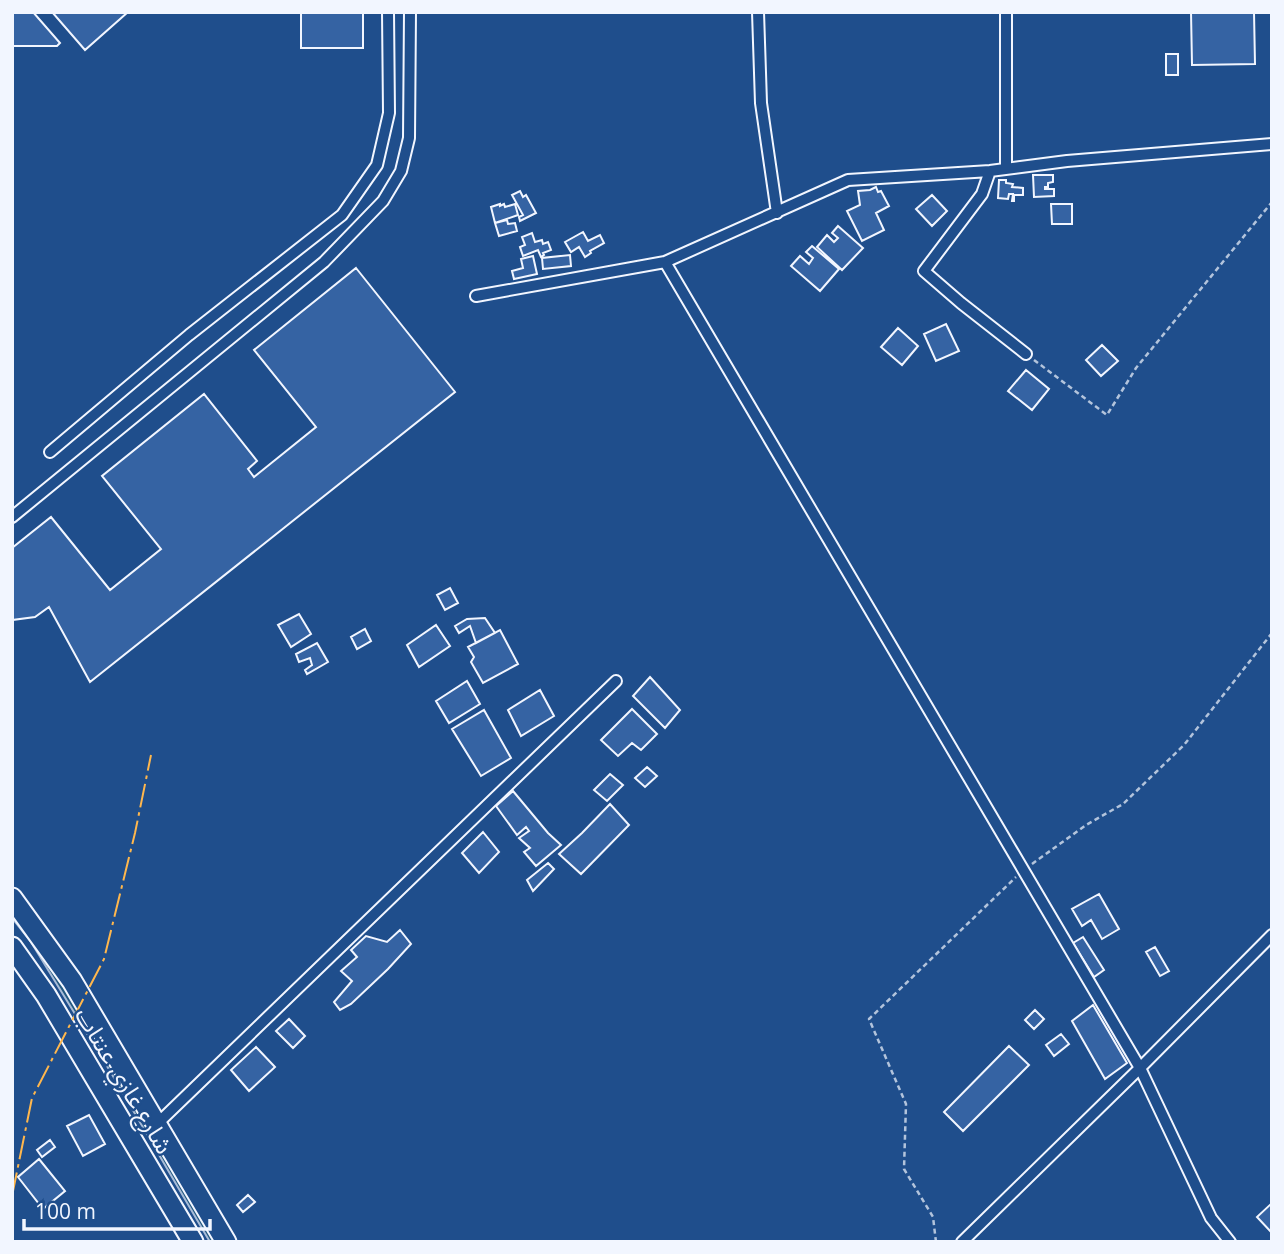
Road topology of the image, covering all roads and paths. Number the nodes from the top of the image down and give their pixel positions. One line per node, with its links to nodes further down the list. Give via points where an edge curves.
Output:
1 (388, 12): 6 (street)
2 (410, 12): 5 (street)
3 (758, 12): 11 (street, via 761,103)
4 (1006, 12): 8 (street)
5 (409, 72): 6 (street); 16 (street, via 408,138 401,171 383,201 324,262)
6 (388, 74): 15 (street, via 388,113 377,165 342,215)
7 (1272, 144): 8 (street)
8 (1006, 168): 9 (street)
9 (990, 171): 11 (street, via 848,180); 14 (street, via 982,194 924,271)
10 (1272, 202): 14 (path, via 1136,368 1107,415)
11 (777, 213): 12 (street)
12 (665, 262): 13 (street); 19 (street)
13 (476, 296)
14 (1026, 354)
15 (50, 452)
16 (12, 517)
17 (1272, 633): 19 (path, via 1184,745 1124,804)
18 (616, 681): 24 (street)
19 (1024, 870): 23 (street); 27 (path, via 869,1020 906,1104 904,1169 933,1216)
20 (12, 898): 24 (highway, via 72,981)
21 (1272, 934): 23 (street)
22 (12, 947): 25 (highway, شارع غازي عنتاب, via 46,995)
23 (1140, 1068): 28 (street); 29 (street, via 1211,1218)
24 (157, 1124): 26 (highway)
25 (193, 1242)
26 (226, 1242)
27 (936, 1242)
28 (962, 1242)
29 (1230, 1242)

